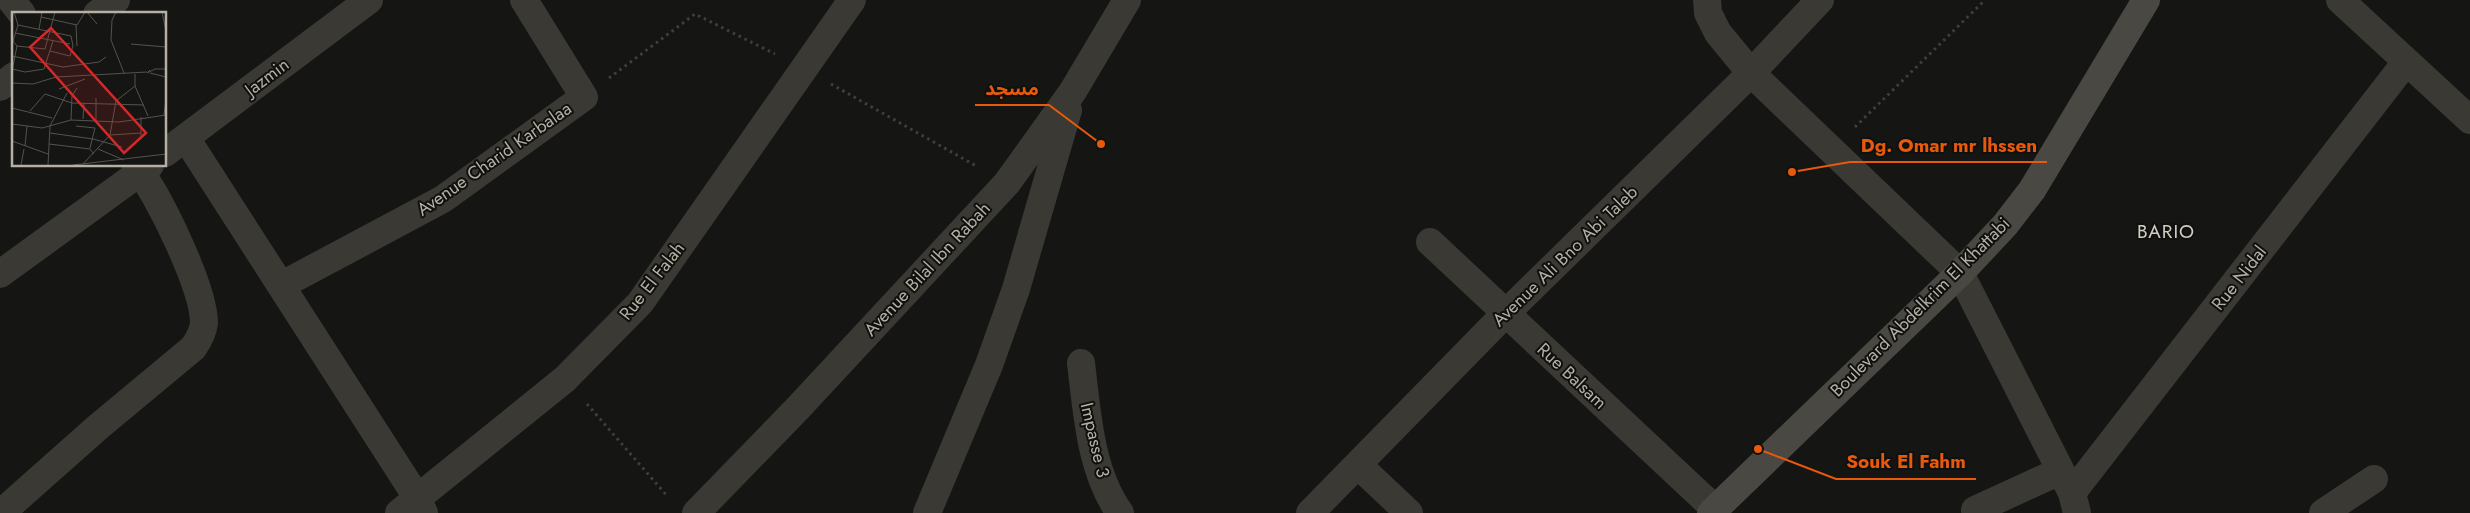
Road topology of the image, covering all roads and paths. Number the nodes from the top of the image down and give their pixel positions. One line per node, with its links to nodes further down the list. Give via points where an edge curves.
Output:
1 (11, 0): 12 (street)
2 (116, 0): 13 (street)
3 (369, 0): 22 (street, Jazmin)
4 (524, 0): 20 (street)
5 (852, 0): 15 (street, Rue El Falah)
6 (1127, 0): 19 (street, Avenue Bilal Ibn Rabah)
7 (1706, 0): 16 (street, via 1718,33)
8 (1820, 0): 16 (street, Avenue Ali Bno Abi Taleb)
9 (1985, 0): 23 (path)
10 (2146, 0): 27 (street, Boulevard Abdelkrim El Khattabi, via 2032,190 2005,225)
11 (2340, 0): 14 (street)
12 (20, 12)
13 (100, 12)
14 (2406, 62): 21 (street); 35 (street, Rue Nidal)
15 (804, 68): 20 (path, Avenue Charid Karbalaa, via 695,14); 25 (path); 32 (street, Rue El Falah, via 640,303)
16 (1751, 73): 23 (street); 30 (street, Avenue Ali Bno Abi Taleb)
17 (12, 78): 18 (street)
18 (0, 87)
19 (1073, 91): 25 (street, Avenue Bilal Ibn Rabah); 42 (street, via 1016,289 989,365)
20 (584, 97): 29 (street, Avenue Charid Karbalaa, via 443,199)
21 (2470, 120)
22 (175, 145): 29 (street)
23 (1832, 149): 27 (street)
24 (141, 167): 28 (street); 40 (street, via 188,260 204,323 200,338 193,348)
25 (1007, 183): 41 (street, Avenue Bilal Ibn Rabah)
26 (1430, 242): 30 (street, Rue Balsam)
27 (1960, 273): 35 (street); 39 (street, Boulevard Abdelkrim El Khattabi)
28 (0, 274)
29 (282, 286): 37 (street)
30 (1505, 314): 33 (street, Avenue Ali Bno Abi Taleb); 39 (street, Rue Balsam)
31 (1081, 363): 43 (street, Impasse 3, via 1089,423 1100,469 1110,500)
32 (565, 379): 36 (path); 37 (street, Rue El Falah)
33 (1358, 465): 44 (street, Avenue Ali Bno Abi Taleb); 45 (street)
34 (2374, 479): 46 (street)
35 (2070, 492): 38 (street)
36 (669, 498)
37 (414, 508)
38 (1975, 510)
39 (1713, 511)
40 (1, 513)
41 (696, 513)
42 (927, 513)
43 (1120, 513)
44 (1310, 513)
45 (1409, 513)
46 (2323, 513)

